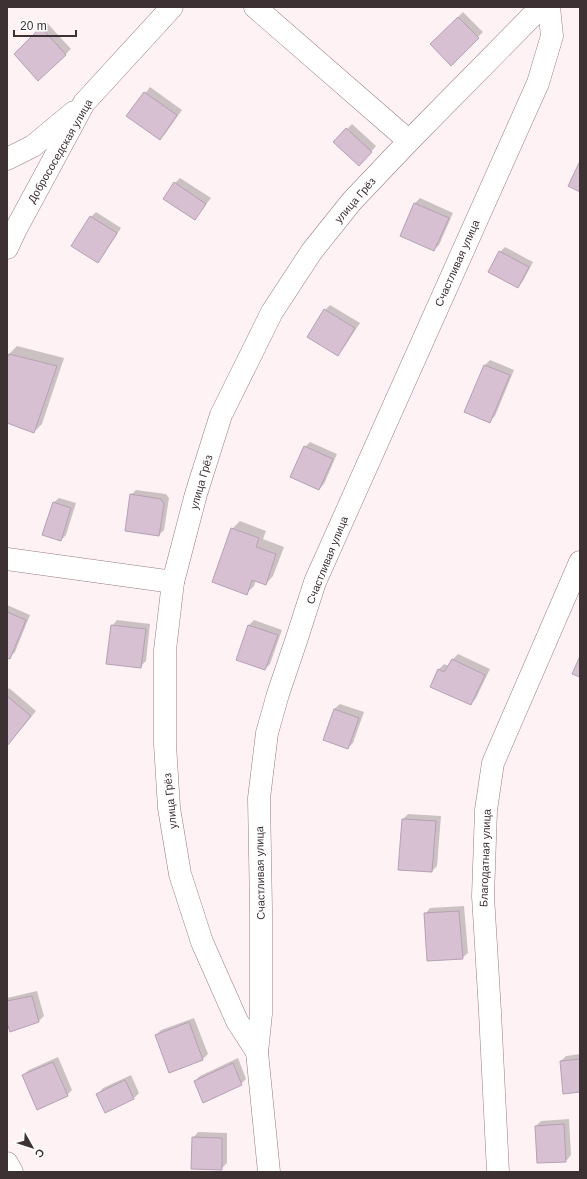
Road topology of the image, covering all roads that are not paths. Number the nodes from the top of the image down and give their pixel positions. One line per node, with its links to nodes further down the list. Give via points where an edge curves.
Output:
1 (172, 7): 5 (street, Добрососедская улица)
2 (255, 7): 6 (street)
3 (541, 7): 6 (street, улица Грёз)
4 (550, 7): 12 (street, Счастливая улица, via 552,36 538,83 315,582 267,732 258,798 261,1014)
5 (84, 103): 7 (street, via 33,146); 8 (street, Добрососедская улица)
6 (409, 141): 11 (street, улица Грёз, via 352,201 317,246 272,312 220,415 196,494)
7 (7, 159)
8 (7, 248)
9 (7, 559): 11 (street)
10 (580, 562): 16 (street, Благодатная улица, via 493,763 486,810 483,896)
11 (174, 582): 12 (street, улица Грёз, via 165,650 165,744 169,808 180,874 202,942 238,1021)
12 (257, 1052): 15 (street, Счастливая улица)
13 (7, 1163): 14 (street)
14 (12, 1172)
15 (269, 1172)
16 (498, 1172)

